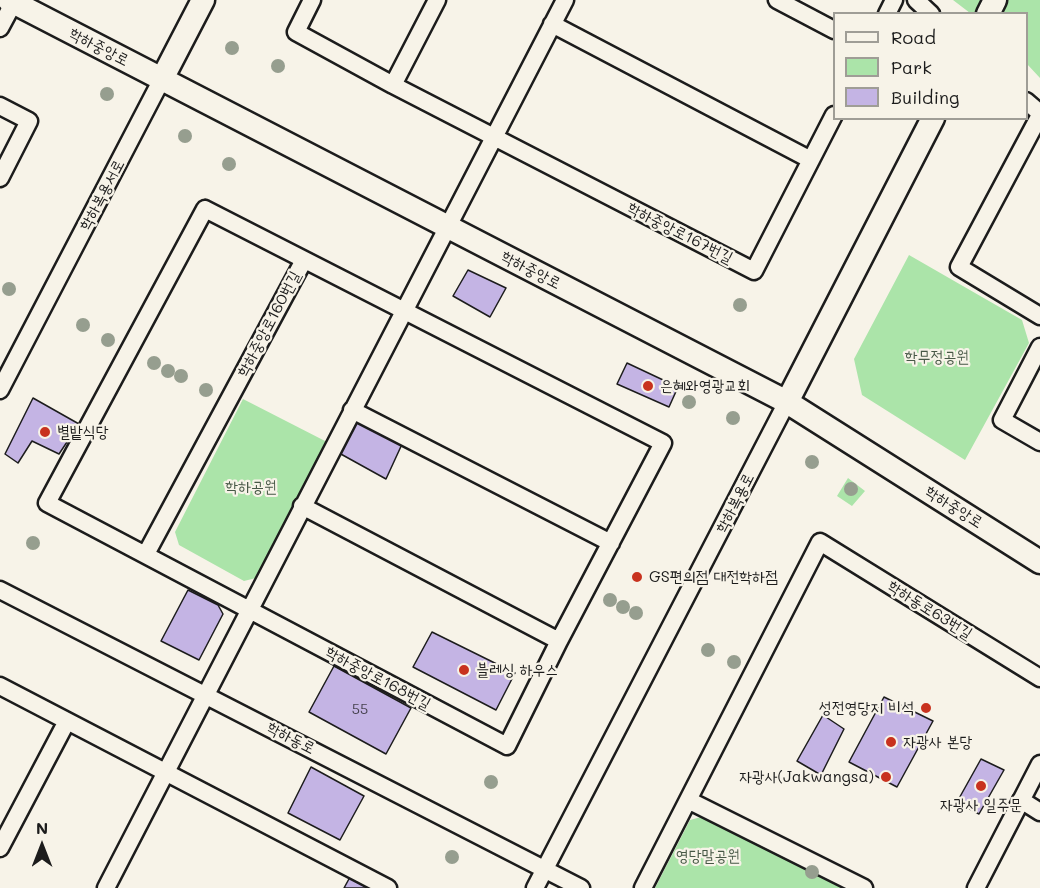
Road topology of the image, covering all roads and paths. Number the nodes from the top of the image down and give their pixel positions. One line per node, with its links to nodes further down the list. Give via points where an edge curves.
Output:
1 (203, 0): 12 (street, 학하복용서로)
2 (312, 0): 13 (street, via 296,32)
3 (437, 0): 13 (street)
4 (565, 0): 9 (street)
5 (777, 0): 11 (street)
6 (916, 0): 8 (street)
7 (12, 1): 10 (street); 12 (street, 학하중앙로)
8 (929, 12)
9 (552, 24): 19 (street); 20 (street)
10 (0, 28)
11 (833, 29)
12 (162, 79): 22 (street, 학하중앙로); 27 (street, 학하복용서로)
13 (393, 85): 19 (street)
14 (1028, 103): 16 (street)
15 (0, 106): 21 (street, via 29,121)
16 (1040, 114): 25 (street, via 959,267)
17 (833, 117): 20 (street, 학하중앙로167번길)
18 (932, 120): 28 (street, 학하복용로)
19 (494, 137): 20 (street, 학하중앙로167번길, via 754,271); 22 (street)
20 (811, 160)
21 (0, 178)
22 (448, 226): 24 (street); 28 (street, 학하중앙로)
23 (304, 260): 24 (street); 33 (street, 학하중앙로160번길); 33 (street, 학하중앙로160번길, via 205,209 47,502)
24 (404, 311): 29 (street); 32 (street, via 663,443)
25 (1040, 316)
26 (1040, 347): 30 (street, via 1002,420)
27 (0, 390)
28 (787, 402): 34 (street, 학하중앙로); 48 (street, 학하복용로)
29 (352, 410): 31 (street); 32 (street)
30 (1040, 442)
31 (302, 506): 36 (street); 37 (street)
32 (611, 543): 37 (street)
33 (146, 554): 36 (street, 학하중앙로168번길)
34 (1040, 562)
35 (0, 590): 40 (street, 학하동로)
36 (249, 610): 37 (street, 학하중앙로168번길, via 507,746); 40 (street)
37 (559, 641)
38 (1040, 678): 44 (street, 학하동로63번길, via 820,542)
39 (0, 686): 41 (street)
40 (206, 695): 43 (street); 48 (street, 학하동로)
41 (67, 721): 43 (street); 47 (street)
42 (1040, 764): 45 (street)
43 (166, 773): 49 (street); 50 (street)
44 (688, 800): 53 (street); 54 (street)
45 (1021, 800): 46 (street); 55 (street)
46 (1040, 812)
47 (0, 848)
48 (545, 869): 51 (street, 학하복용로); 52 (street, 학하동로)
49 (106, 888)
50 (388, 888)
51 (535, 888)
52 (581, 888)
53 (643, 888)
54 (864, 888)
55 (976, 888)

